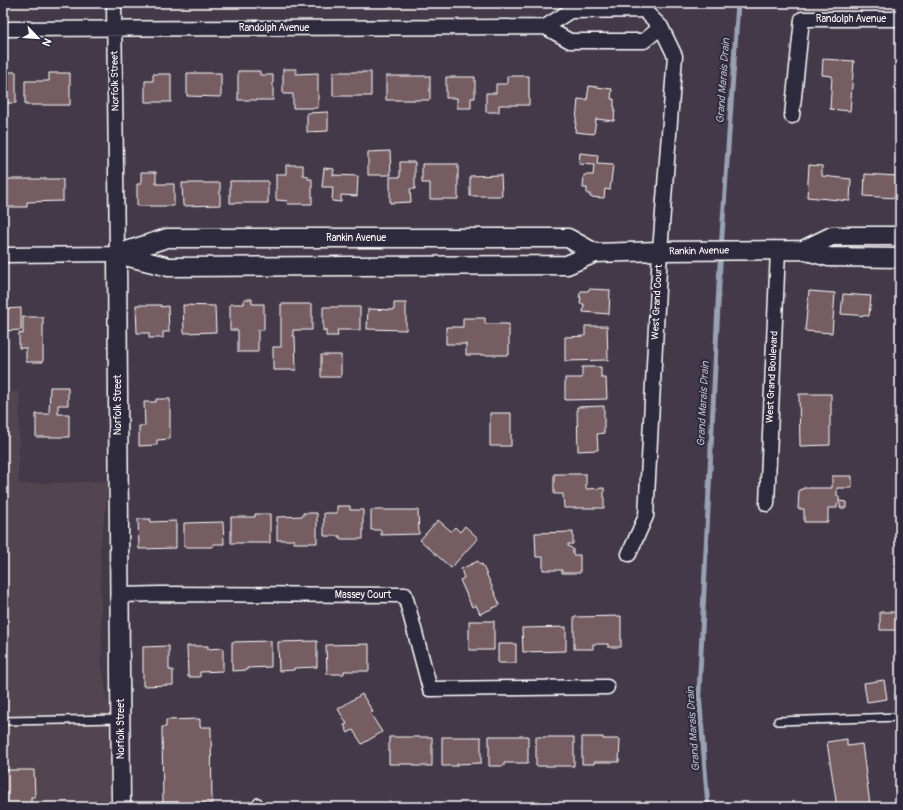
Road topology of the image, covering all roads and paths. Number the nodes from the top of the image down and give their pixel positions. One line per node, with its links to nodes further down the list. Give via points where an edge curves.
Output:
1 (114, 3): 6 (street, Norfolk Street)
2 (900, 19): 7 (street, Randolph Avenue, via 802,19)
3 (545, 27): 4 (street, Randolph Avenue, via 570,41 644,41); 4 (street, via 570,10 644,10); 6 (street, Randolph Avenue)
4 (661, 27): 11 (street, West Grand Court, via 675,56)
5 (3, 29): 6 (street, Randolph Avenue)
6 (114, 29): 13 (street, Norfolk Street)
7 (792, 116)
8 (900, 236): 10 (street, Rankin Avenue, via 832,236)
9 (778, 250): 10 (street, Rankin Avenue); 11 (street, Rankin Avenue); 16 (street, West Grand Boulevard)
10 (803, 250): 15 (street, Rankin Avenue, via 829,257)
11 (669, 251): 12 (street, Rankin Avenue); 17 (street, West Grand Court, via 646,516)
12 (595, 253): 13 (street, Rankin Avenue, via 567,265 177,267); 13 (street, Rankin Avenue, via 568,238 167,238)
13 (117, 254): 14 (street, Rankin Avenue); 18 (street, Norfolk Street)
14 (3, 255)
15 (900, 258)
16 (767, 504)
17 (629, 554)
18 (120, 595): 19 (street, Massey Court, via 405,595 430,688); 21 (street, Norfolk Street)
19 (607, 687)
20 (900, 717): 23 (lane)
21 (121, 720): 22 (lane); 24 (street, Norfolk Street)
22 (3, 721)
23 (778, 722)
24 (122, 807)

